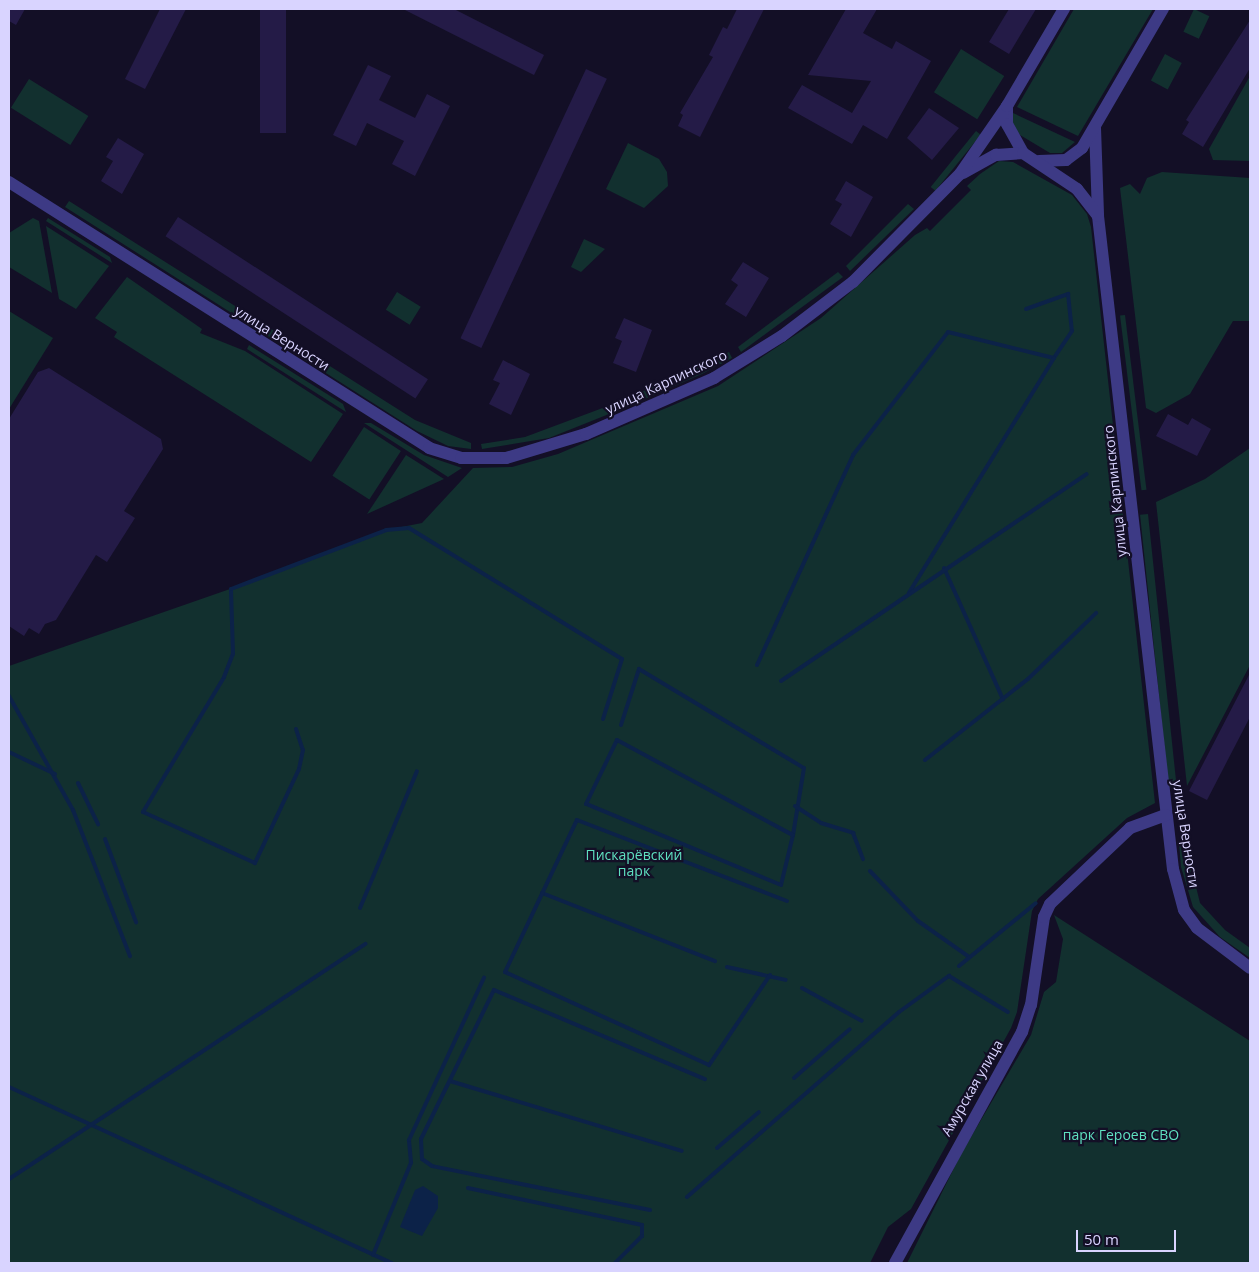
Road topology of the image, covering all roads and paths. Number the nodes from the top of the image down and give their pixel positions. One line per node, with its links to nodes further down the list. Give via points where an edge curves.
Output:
1 (1064, 9): 3 (street, улица Карпинского)
2 (1163, 9): 4 (street)
3 (1007, 106): 5 (street, via 1007,124); 7 (street, улица Карпинского)
4 (1095, 128): 6 (street, via 1075,154 1066,160); 9 (street, улица Карпинского)
5 (1022, 153): 6 (street); 7 (street, улица Карпинского, via 996,155)
6 (1039, 161): 9 (street, via 1077,189)
7 (960, 174): 10 (street, улица Карпинского, via 882,256 782,336 743,362 680,395)
8 (9, 182): 10 (street, улица Верности, via 429,448 476,459 506,458)
9 (1098, 216): 11 (street, улица Карпинского)
10 (556, 446)
11 (1160, 763): 12 (street, улица Верности)
12 (1166, 814): 13 (street, улица Верности, via 1172,868 1184,910 1213,943); 14 (street, Амурская улица, via 1130,828 1066,884 1044,917 1031,1005 1022,1032)
13 (1250, 968)
14 (895, 1263)

